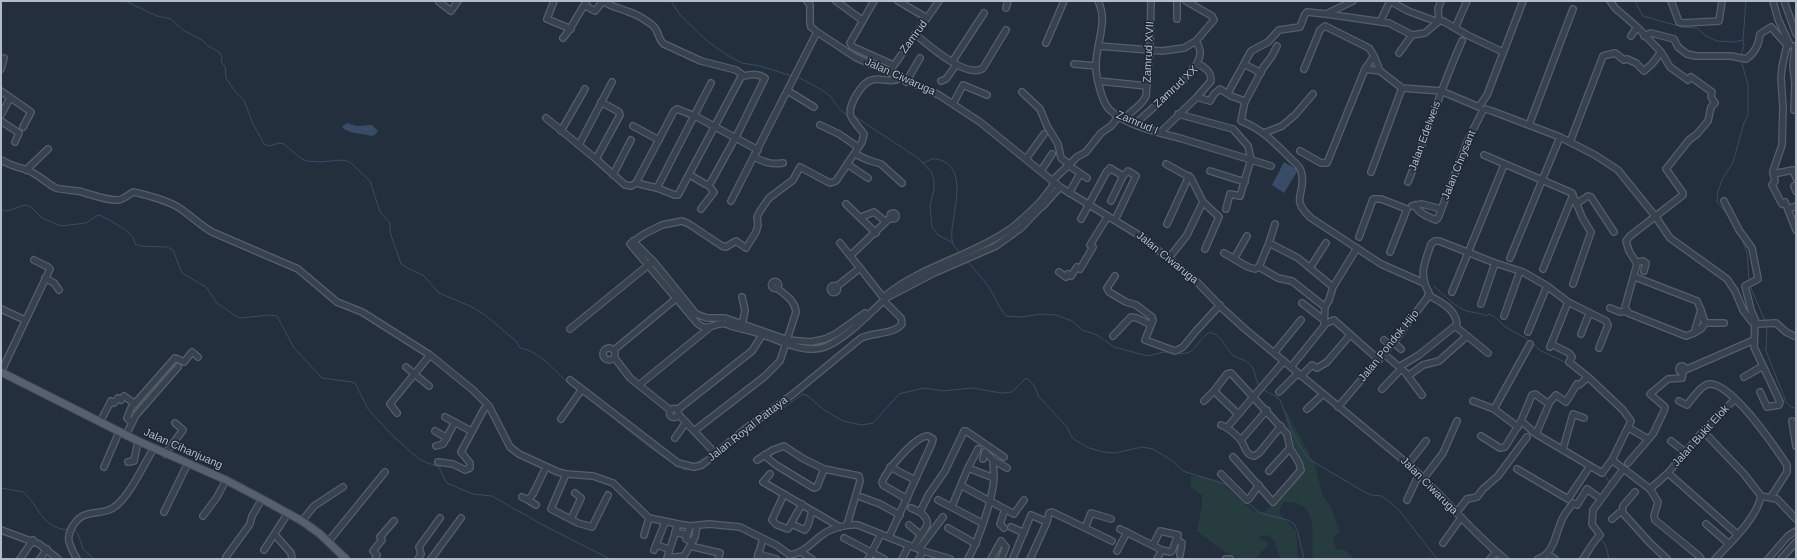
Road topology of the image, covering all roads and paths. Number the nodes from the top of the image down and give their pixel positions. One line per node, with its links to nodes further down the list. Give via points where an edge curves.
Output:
1 (458, 1): 25 (street, via 451,11)
2 (554, 1): 38 (street, via 547,19)
3 (603, 1): 26 (street, via 595,12); 72 (street, via 633,13 653,25 664,44 701,61 736,70)
4 (807, 1): 40 (street, via 810,5 811,27)
5 (836, 1): 33 (street)
6 (874, 1): 33 (street)
7 (898, 1): 31 (street)
8 (939, 1): 31 (street, Zamrud)
9 (1008, 1): 27 (street)
10 (1064, 1): 49 (street)
11 (1098, 1): 50 (street, Zamrud I, via 1103,20)
12 (1151, 1): 53 (street, Zamrud XVII)
13 (1177, 1): 32 (street)
14 (1186, 1): 47 (street, via 1214,18)
15 (1353, 1): 30 (street)
16 (1390, 1): 34 (street, via 1414,14); 35 (street)
17 (1441, 1): 34 (street)
18 (1467, 1): 37 (street)
19 (1523, 1): 54 (street, Jalan Chrysant)
20 (1610, 1): 36 (street)
21 (1671, 1): 22 (street, via 1679,22 1682,23 1719,21)
22 (1722, 1)
23 (1773, 1): 52 (street, via 1778,19)
24 (1784, 1): 43 (street)
25 (440, 2)
26 (585, 3): 38 (street)
27 (1006, 8)
28 (1573, 9): 106 (street)
29 (984, 14): 60 (street)
30 (1326, 14): 35 (street); 62 (street, via 1307,12 1300,27 1276,31 1268,42 1251,51)
31 (927, 18): 41 (street, Zamrud)
32 (1177, 19)
33 (862, 20): 63 (street, via 850,41 852,46)
34 (1438, 21): 37 (street); 42 (street, via 1425,33)
35 (1380, 22): 42 (street, via 1389,23)
36 (1637, 27): 44 (street); 45 (street)
37 (1455, 28): 54 (street)
38 (571, 29): 46 (street)
39 (1006, 30): 60 (street, via 980,70 972,71)
40 (817, 32): 70 (street, Jalan Ciwaruga, via 856,57); 83 (street)
41 (915, 34): 60 (street); 63 (street, Zamrud)
42 (1412, 34): 56 (street)
43 (1796, 34)
44 (1631, 36)
45 (1644, 36): 52 (street, via 1650,33 1674,39 1680,50 1696,56 1746,59 1758,46 1760,34 1769,27); 55 (street)
46 (563, 38)
47 (1196, 41): 53 (street, via 1184,48); 65 (street, via 1201,52)
48 (1462, 41): 84 (street, Jalan Edelweis)
49 (1046, 43)
50 (1099, 46): 53 (street); 64 (street, Zamrud I)
51 (1277, 46): 71 (street)
52 (1792, 46): 96 (street); 144 (street, via 1782,67 1782,145)
53 (1150, 50): 79 (street, Zamrud XVII)
54 (1503, 52): 94 (street, Jalan Chrysant)
55 (1661, 52): 119 (street, via 1644,71 1636,63 1624,60 1615,53 1604,56); 181 (street, via 1670,67 1682,77 1688,80 1691,77 1712,92 1714,103 1708,121 1666,169 1683,194)
56 (1399, 53)
57 (1374, 56): 67 (street, via 1369,48 1325,26 1320,30); 68 (street); 69 (street)
58 (4, 58): 66 (street)
59 (920, 58): 77 (street)
60 (954, 63): 75 (street, via 946,79)
61 (1074, 64): 64 (street)
62 (1244, 64): 71 (street); 86 (street)
63 (893, 65): 70 (street, Zamrud)
64 (1096, 66): 74 (street, Zamrud I)
65 (1196, 66): 89 (street, Zamrud XX, via 1206,68 1211,75 1211,80); 104 (street, Zamrud XX)
66 (1, 69)
67 (1304, 69)
68 (1365, 69): 69 (street); 124 (street, via 1327,163 1321,163)
69 (1380, 71): 81 (street)
70 (888, 72): 73 (street, Jalan Ciwaruga)
71 (1261, 73): 92 (street)
72 (744, 76): 109 (street, via 741,77); 115 (street, via 754,74 765,78)
73 (900, 78): 77 (street, Jalan Ciwaruga); 121 (street, via 894,81 873,79 864,84 859,91 850,113 864,134)
74 (1098, 80): 79 (street); 100 (street, Zamrud I, via 1108,108)
75 (941, 81)
76 (612, 82): 91 (street)
77 (906, 82): 93 (street, Jalan Ciwaruga, via 939,95)
78 (711, 83): 99 (street)
79 (1148, 86): 102 (street, Zamrud XVII, via 1143,102)
80 (584, 88): 110 (street)
81 (1402, 88): 84 (street); 142 (street)
82 (1, 91): 90 (street)
83 (788, 91): 95 (street); 123 (street)
84 (1441, 91): 94 (street); 155 (street, Jalan Edelweis)
85 (1022, 92): 136 (street, via 1040,109 1058,144 1061,158)
86 (1228, 93): 89 (street, via 1220,89 1210,101); 92 (street)
87 (1313, 94): 112 (street, via 1282,126)
88 (987, 96): 93 (street, via 963,85)
89 (1197, 97): 97 (street, Zamrud XX)
90 (10, 98): 98 (street); 108 (street, via 31,112)
91 (601, 102): 120 (street); 129 (street, via 620,115)
92 (1245, 102): 112 (street, via 1240,121)
93 (953, 104): 130 (street, Jalan Ciwaruga)
94 (1482, 106): 106 (street); 178 (street, Jalan Chrysant)
95 (814, 108)
96 (1794, 110)
97 (1178, 114): 111 (street, Zamrud XX); 132 (street, via 1234,130 1249,148)
98 (1, 115)
99 (695, 116): 109 (street); 117 (street, via 677,109); 161 (street)
100 (1119, 116): 102 (street, Zamrud I); 136 (street, via 1086,152)
101 (546, 118): 110 (street)
102 (1125, 119): 104 (street, Zamrud I)
103 (1, 121): 118 (street, via 19,133)
104 (1135, 124): 111 (street, Zamrud I)
105 (820, 125): 121 (street, via 840,134)
106 (1529, 125): 114 (street)
107 (633, 126): 117 (street)
108 (23, 127)
109 (715, 127): 115 (street); 146 (street)
110 (561, 131): 120 (street)
111 (1160, 133): 132 (street, Zamrud I)
112 (1264, 133): 197 (street, via 1300,169 1303,185 1299,200 1302,210)
113 (1044, 134): 130 (street)
114 (1560, 136): 119 (street); 152 (street)
115 (735, 138): 123 (street); 158 (street)
116 (631, 140): 145 (street)
117 (659, 140): 156 (street)
118 (15, 142)
119 (1570, 142): 181 (street, via 1618,170)
120 (579, 145): 129 (street)
121 (858, 147): 125 (street)
122 (48, 149): 139 (street)
123 (758, 150): 128 (street)
124 (1300, 151)
125 (855, 154): 134 (street); 157 (street, via 881,164)
126 (1052, 154): 140 (street)
127 (1484, 155): 137 (street)
128 (754, 157): 133 (street, via 774,165); 165 (street)
129 (596, 159): 145 (street)
130 (1026, 159): 140 (street, Jalan Ciwaruga)
131 (1, 160): 139 (street)
132 (1251, 160): 138 (street, Zamrud I); 154 (street)
133 (783, 163)
134 (847, 164): 149 (street); 208 (street, via 833,183 800,167 793,180 769,198 760,211 756,232 745,248 736,241 724,247 682,221 662,225 644,234 632,243)
135 (1166, 164): 148 (street)
136 (1069, 165): 143 (street); 153 (street)
137 (1504, 165): 152 (street); 200 (street)
138 (1271, 166)
139 (26, 170): 273 (street, via 56,188 118,200 134,192 176,206 212,232 298,269 337,302 362,312)
140 (1041, 171): 153 (street, Jalan Ciwaruga)
141 (1210, 172): 154 (street)
142 (1371, 172)
143 (1080, 174): 150 (street); 163 (street)
144 (1773, 174): 151 (street, via 1793,170); 179 (street, via 1775,181 1772,185 1782,204 1785,202)
145 (613, 175): 156 (street, via 625,185 631,186)
146 (690, 175): 158 (street); 161 (street, via 677,196)
147 (1123, 176): 166 (street); 171 (street, via 1110,168); 185 (street, via 1128,171 1136,176)
148 (1189, 176): 168 (street); 187 (street)
149 (868, 178)
150 (1087, 178)
151 (1796, 178)
152 (1543, 180): 164 (street, via 1569,190); 204 (street)
153 (1053, 182): 160 (street, Jalan Ciwaruga); 170 (street)
154 (1245, 182): 176 (street, via 1240,196 1230,195)
155 (1408, 182)
156 (636, 183): 161 (street)
157 (902, 183)
158 (708, 185): 175 (street, via 714,192)
159 (1796, 185): 162 (street)
160 (1060, 187): 163 (street, Jalan Ciwaruga); 170 (street)
161 (657, 188)
162 (1796, 191)
163 (1069, 193): 171 (street, Jalan Ciwaruga)
164 (1573, 195): 172 (street); 213 (street)
165 (731, 201)
166 (1111, 201)
167 (1724, 201): 248 (street, via 1753,251 1758,279 1745,286)
168 (1203, 202): 198 (street, via 1219,217); 203 (street, via 1187,235)
169 (846, 204): 182 (street)
170 (1040, 204): 231 (street, via 1021,228 996,246 927,276)
171 (1089, 204): 180 (street, Jalan Ciwaruga); 184 (street)
172 (1576, 204): 190 (street, via 1588,196 1591,197); 221 (street, via 1591,232)
173 (1415, 205): 177 (street); 178 (street, Jalan Chrysant, via 1422,204); 178 (street, Jalan Chrysant, via 1420,212 1436,220)
174 (1796, 206): 179 (street)
175 (700, 209)
176 (1226, 209)
177 (1407, 209): 193 (street, via 1373,199); 199 (street)
178 (1441, 209)
179 (1788, 209): 189 (street)
180 (1108, 216): 185 (street, Jalan Ciwaruga); 215 (street, via 1090,245 1093,247 1080,269 1077,267 1071,276 1068,274 1066,277)
181 (1655, 216): 207 (street, via 1627,239 1628,251); 248 (street, via 1670,238 1727,279 1743,310)
182 (862, 217): 186 (street, via 874,212); 191 (street)
183 (891, 218): 186 (street)
184 (1081, 219)
185 (1115, 220): 203 (street, Jalan Ciwaruga)
186 (886, 222): 191 (street)
187 (1167, 224)
188 (1274, 224): 195 (street)
189 (1796, 230)
190 (1614, 232)
191 (876, 233): 202 (street)
192 (1247, 236): 205 (street)
193 (1359, 237)
194 (840, 243): 202 (street)
195 (1269, 243): 210 (street); 212 (street, via 1298,258)
196 (1326, 244): 212 (street)
197 (1357, 248): 220 (street, via 1381,264); 224 (street)
198 (1205, 249)
199 (1390, 252)
200 (1468, 252): 209 (street); 220 (street, via 1439,241 1433,242 1422,274); 227 (street)
201 (1224, 253): 205 (street)
202 (850, 256): 211 (street)
203 (1169, 258): 235 (street, Jalan Ciwaruga)
204 (1510, 258)
205 (1234, 259): 210 (street, via 1248,267)
206 (34, 260): 218 (street, via 50,268)
207 (1637, 262): 216 (street, via 1646,263); 219 (street)
208 (651, 263): 229 (street); 253 (street)
209 (1495, 263): 214 (street); 234 (street)
210 (1259, 267): 236 (street, via 1278,278 1292,281)
211 (860, 268): 223 (street); 231 (street)
212 (1310, 268): 224 (street)
213 (1543, 269)
214 (1520, 271): 222 (street); 242 (street)
215 (1059, 272)
216 (1644, 272)
217 (1115, 276): 249 (street, via 1107,288 1109,292 1136,305 1152,317)
218 (45, 278): 226 (street, via 54,283); 243 (street)
219 (1635, 278): 239 (street, via 1697,301); 240 (street, via 1625,307)
220 (1424, 283): 228 (street)
221 (1573, 284)
222 (1547, 286): 232 (street); 254 (street)
223 (836, 287)
224 (1332, 287): 236 (street)
225 (777, 288): 264 (street, via 796,307)
226 (59, 290)
227 (1452, 292)
228 (1428, 295): 251 (street, via 1456,315); 265 (street, Jalan Pondok Hijo)
229 (679, 296): 250 (street, via 699,316 725,318); 252 (street, via 701,326); 269 (street)
230 (742, 297): 250 (street, via 745,310)
231 (883, 299): 264 (street, via 824,347 798,347); 353 (street, Jalan Royal Pattaya, via 901,318 901,326 861,338)
232 (1568, 302): 241 (street); 287 (street, via 1551,346 1569,353 1572,356 1569,362)
233 (1302, 303): 245 (street)
234 (1481, 304)
235 (1220, 305): 249 (street, via 1180,350 1146,341); 271 (street, Jalan Ciwaruga)
236 (1325, 307): 245 (street)
237 (1610, 308): 240 (street, via 1620,312)
238 (2, 310): 243 (street)
239 (1701, 310): 246 (street); 256 (street)
240 (1627, 311): 256 (street, via 1686,336)
241 (1589, 314): 257 (street); 267 (street, via 1608,323)
242 (1504, 316)
243 (25, 320): 283 (street)
244 (1301, 320): 271 (street)
245 (1324, 322): 258 (street, via 1334,320); 281 (street, via 1320,332)
246 (1705, 323): 247 (street); 256 (street)
247 (1724, 323)
248 (1757, 324): 261 (street, via 1776,323); 263 (street)
249 (1151, 325): 259 (street, via 1131,317)
250 (742, 326): 252 (street, via 723,323); 255 (street)
251 (1455, 326): 260 (street); 282 (street)
252 (709, 328): 290 (street)
253 (570, 329)
254 (1528, 332)
255 (764, 333): 264 (street); 311 (street, via 752,351)
256 (1694, 333)
257 (1581, 334)
258 (1350, 335): 276 (street); 285 (street, via 1326,362 1317,368 1312,365)
259 (1113, 336)
260 (1467, 336): 270 (street); 286 (street, via 1439,361 1423,365)
261 (1796, 337)
262 (1384, 340): 265 (street)
263 (1754, 340): 279 (street, via 1754,347); 341 (street, via 1684,371 1682,378 1668,379 1650,394 1665,409)
264 (787, 342): 332 (street, via 780,361 772,370)
265 (1392, 344): 268 (street); 272 (street, Jalan Pondok Hijo)
266 (1530, 344): 308 (street)
267 (1599, 348)
268 (1401, 349)
269 (614, 350): 275 (street); 275 (street, via 607,348 603,354 607,359)
270 (1488, 352)
271 (1274, 353): 277 (street, Jalan Ciwaruga)
272 (1384, 354): 276 (street, Jalan Pondok Hijo); 282 (street)
273 (430, 355): 284 (street); 306 (street)
274 (198, 357): 304 (street, via 192,352 184,362 175,358)
275 (614, 357): 290 (street, via 630,378)
276 (1379, 360): 307 (street, Jalan Pondok Hijo)
277 (1284, 361): 281 (street, Jalan Ciwaruga); 299 (street)
278 (406, 366): 284 (street)
279 (1763, 366): 288 (street); 296 (street, via 1780,402 1779,405 1768,408)
280 (178, 367): 323 (street)
281 (1291, 367): 285 (street, Jalan Ciwaruga)
282 (1400, 368): 286 (street); 293 (street)
283 (1, 372): 320 (main road, Jalan Cihanjuang)
284 (415, 374): 291 (street); 312 (street, via 390,404)
285 (1299, 375): 295 (street); 297 (street, Jalan Ciwaruga)
286 (1408, 376): 298 (street)
287 (1588, 377): 305 (street, via 1577,384 1566,402 1556,395); 329 (street, via 1628,416 1631,421)
288 (1744, 377)
289 (570, 380): 292 (street, Jalan Royal Pattaya)
290 (639, 385): 311 (street, via 670,410 672,417)
291 (429, 386)
292 (582, 389): 316 (street); 353 (street, Jalan Royal Pattaya, via 683,465 702,465)
293 (1382, 389)
294 (1214, 391): 299 (street, via 1226,374 1230,373); 301 (street); 313 (street)
295 (1278, 392)
296 (1760, 392)
297 (1323, 394): 307 (street, Jalan Ciwaruga); 310 (street)
298 (1422, 395)
299 (1252, 397): 309 (street); 313 (street)
300 (1735, 399): 303 (street, via 1719,387 1710,384 1687,405); 333 (street, Jalan Bukit Elok); 398 (street, via 1746,408 1787,465 1787,472)
301 (1204, 401)
302 (1472, 401): 308 (street)
303 (1679, 401)
304 (135, 404): 320 (street, via 124,396 122,400 118,398 114,403 111,401); 323 (street, via 127,418)
305 (1549, 405): 318 (street, via 1534,394); 335 (street)
306 (489, 406): 331 (street, via 484,409); 368 (street, via 510,447)
307 (1338, 406): 364 (street, Jalan Ciwaruga)
308 (1494, 408): 328 (street)
309 (1267, 410): 327 (street); 340 (street)
310 (1307, 410)
311 (678, 412): 322 (street)
312 (397, 413)
313 (1238, 414): 325 (street)
314 (445, 417): 321 (street)
315 (1584, 418): 350 (street, via 1573,414)
316 (561, 419)
317 (1457, 421): 381 (street, via 1443,453)
318 (1522, 421): 328 (street); 335 (street)
319 (1792, 421): 346 (street)
320 (100, 422): 334 (main road, Jalan Cihanjuang)
321 (455, 422): 331 (street); 338 (street)
322 (686, 422): 332 (street); 339 (street)
323 (132, 423): 334 (street)
324 (175, 423): 352 (street, via 183,430)
325 (1230, 424)
326 (1221, 425): 340 (street)
327 (1281, 426): 340 (street, via 1256,455 1251,456); 348 (street, via 1287,434)
328 (1518, 427): 336 (street, via 1503,448)
329 (1630, 429): 341 (street); 360 (street)
330 (435, 431): 338 (street)
331 (472, 431): 362 (street, via 461,452 470,463 470,468 465,470 453,464)
332 (694, 431): 353 (street)
333 (1703, 431): 351 (street, Jalan Bukit Elok); 393 (street)
334 (122, 433): 342 (main road, Jalan Cihanjuang); 366 (street)
335 (1536, 434): 350 (street)
336 (1481, 436)
337 (1527, 437): 416 (street, via 1494,481 1476,497 1468,499)
338 (447, 438): 345 (street, via 444,444)
339 (675, 438)
340 (1241, 440)
341 (1648, 440): 365 (street)
342 (138, 441): 347 (main road, Jalan Cihanjuang); 361 (street, via 134,461)
343 (1426, 441): 364 (street)
344 (1672, 441): 351 (street)
345 (436, 446)
346 (1796, 446)
347 (154, 448): 352 (main road, Jalan Cihanjuang); 485 (street, via 116,506 108,511 84,515 71,529 69,539)
348 (1290, 448): 374 (street); 385 (street, via 1301,466 1300,473 1273,502)
349 (978, 449): 370 (street)
350 (1563, 449): 367 (street)
351 (1685, 452): 377 (street, Jalan Bukit Elok)
352 (165, 454): 363 (main road, Jalan Cihanjuang)
353 (716, 454)
354 (764, 455): 358 (street); 372 (street, via 786,446); 372 (street, via 814,488 817,487)
355 (1004, 457): 413 (street, via 964,431 945,471)
356 (1234, 457): 385 (street)
357 (983, 459): 359 (street, via 985,452)
358 (757, 460)
359 (993, 460): 371 (street); 382 (street)
360 (1612, 460): 367 (street, via 1602,473); 388 (street)
361 (128, 462)
362 (438, 462)
363 (188, 463): 383 (main road, Jalan Cihanjuang); 412 (street)
364 (1408, 464): 381 (street, Jalan Ciwaruga)
365 (1628, 464)
366 (104, 466)
367 (1590, 466): 373 (street, via 1568,499)
368 (546, 467): 378 (street); 400 (street)
369 (890, 467): 384 (street); 384 (street, via 920,437 931,437 932,443); 396 (street, via 882,484)
370 (968, 468): 382 (street); 386 (street)
371 (1007, 468)
372 (824, 469): 435 (street, via 861,477)
373 (1517, 469)
374 (1269, 471)
375 (385, 472): 461 (street)
376 (1621, 472): 397 (street)
377 (1668, 473): 388 (street, Jalan Bukit Elok); 450 (street, Jalan Bukit Elok)
378 (566, 474): 422 (street, via 593,476 613,483); 424 (street, via 551,507)
379 (770, 474): 391 (street, via 763,482)
380 (1221, 474): 385 (street, via 1247,500)
381 (1421, 476): 403 (street); 416 (street, Jalan Ciwaruga)
382 (994, 478): 404 (street)
383 (226, 480): 399 (main road, Jalan Cihanjuang); 418 (street)
384 (915, 480): 396 (street)
385 (1258, 485)
386 (962, 486): 404 (street); 408 (street)
387 (343, 487): 428 (street, via 314,506)
388 (1650, 489): 512 (street, via 1658,502 1655,520)
389 (1635, 492): 414 (street, via 1623,506)
390 (574, 493): 424 (street, via 581,498)
391 (784, 494): 405 (street); 434 (street, via 772,522 787,529)
392 (608, 495): 424 (street, via 592,527)
393 (1761, 496): 398 (street); 407 (street)
394 (522, 497): 400 (street)
395 (862, 497): 417 (street)
396 (907, 498): 417 (street)
397 (1600, 498): 477 (street, via 1587,489 1577,505 1573,503 1561,521 1556,540); 510 (street, via 1594,508 1592,519 1598,537 1589,546)
398 (1769, 498): 407 (street); 426 (street, via 1780,501)
399 (262, 499): 415 (main road, Jalan Cihanjuang); 480 (street, via 250,524)
400 (528, 500): 406 (street)
401 (938, 500): 408 (street)
402 (1024, 500): 410 (street, via 1014,514)
403 (1407, 500)
404 (989, 501): 410 (street); 432 (street)
405 (802, 504): 411 (street); 434 (street)
406 (536, 505)
407 (1759, 505): 450 (street)
408 (952, 506): 432 (street)
409 (911, 508): 413 (street)
410 (1005, 509): 448 (street, via 1000,524)
411 (812, 511): 434 (street, via 805,530); 440 (street)
412 (164, 512)
413 (920, 512): 454 (street, via 928,523)
414 (1622, 512): 425 (street); 511 (street)
415 (288, 513): 428 (main road, Jalan Cihanjuang); 451 (street)
416 (1456, 513): 423 (street, Jalan Ciwaruga)
417 (900, 515): 455 (street)
418 (203, 516)
419 (942, 517): 468 (street)
420 (440, 518): 489 (street, via 419,547 421,554)
421 (461, 518): 490 (street)
422 (649, 518): 430 (street); 452 (street)
423 (1461, 518): 463 (street); 476 (street, Jalan Ciwaruga)
424 (571, 519)
425 (1612, 519)
426 (1796, 519)
427 (1111, 520): 442 (street, via 1091,512)
428 (302, 521): 461 (main road, Jalan Cihanjuang)
429 (394, 521): 488 (street, via 380,537 382,540 373,551 377,555)
430 (665, 522): 433 (street); 470 (street, via 655,547)
431 (1047, 522): 442 (street, via 1052,512); 448 (street, via 1031,516); 502 (street)
432 (982, 523): 465 (street)
433 (678, 524): 439 (street); 446 (street)
434 (791, 524)
435 (847, 524): 440 (street); 449 (street, via 858,525)
436 (1706, 524): 466 (street)
437 (697, 525): 439 (street); 457 (street, via 734,526); 464 (street)
438 (909, 525): 454 (street)
439 (690, 526): 453 (street)
440 (840, 527): 474 (street, via 826,532)
441 (948, 528): 465 (street)
442 (1085, 528): 460 (street)
443 (1120, 529): 447 (street)
444 (1, 530): 458 (street)
445 (1796, 531): 514 (street, via 1788,536)
446 (675, 532): 453 (street); 470 (street)
447 (1127, 532): 467 (street); 473 (street)
448 (1024, 533): 501 (street)
449 (881, 534): 455 (street); 475 (street)
450 (1738, 534): 466 (street)
451 (275, 535): 471 (street); 486 (street, via 291,553)
452 (644, 535)
453 (688, 535): 464 (street, via 686,539)
454 (921, 535): 468 (street)
455 (889, 537): 468 (street)
456 (844, 538): 475 (street)
457 (763, 539): 474 (street, via 790,555); 479 (street)
458 (33, 540): 469 (street); 482 (street)
459 (1177, 540): 467 (street, via 1178,535 1160,531); 472 (street, via 1171,552); 478 (street, via 1182,544)
460 (1112, 541)
461 (328, 542): 487 (main road, Jalan Cihanjuang)
462 (1796, 542): 515 (street)
463 (1442, 543)
464 (691, 544): 470 (street, via 685,555 679,558 667,558); 491 (street, via 720,553)
465 (976, 544): 499 (street)
466 (1729, 544): 513 (street)
467 (1153, 545): 472 (street)
468 (916, 548): 496 (street); 497 (street); 498 (street)
469 (47, 549): 483 (street); 484 (street)
470 (669, 549)
471 (264, 550)
472 (1162, 550): 503 (street)
473 (1117, 551)
474 (801, 552): 493 (street)
475 (871, 552): 494 (street); 495 (street)
476 (1496, 552): 506 (street); 507 (street, Jalan Ciwaruga)
477 (1547, 554): 508 (street); 509 (street)
478 (1180, 555)
479 (758, 556): 492 (street)
480 (226, 557)
481 (1004, 557): 500 (street, via 1006,547 1001,541); 501 (street)
482 (20, 559)
483 (40, 559)
484 (58, 559)
485 (77, 559)
486 (292, 559)
487 (346, 559)
488 (375, 559)
489 (418, 559)
490 (431, 559)
491 (718, 559)
492 (776, 559)
493 (812, 559)
494 (868, 559)
495 (884, 559)
496 (902, 559)
497 (919, 559)
498 (950, 559)
499 (968, 559)
500 (991, 559)
501 (1014, 559)
502 (1030, 559)
503 (1157, 559)
504 (1226, 559): 505 (street)
505 (1230, 559)
506 (1490, 559)
507 (1505, 559)
508 (1538, 559)
509 (1555, 559)
510 (1583, 559)
511 (1667, 559)
512 (1701, 559)
513 (1715, 559)
514 (1768, 559)
515 (1781, 559)

